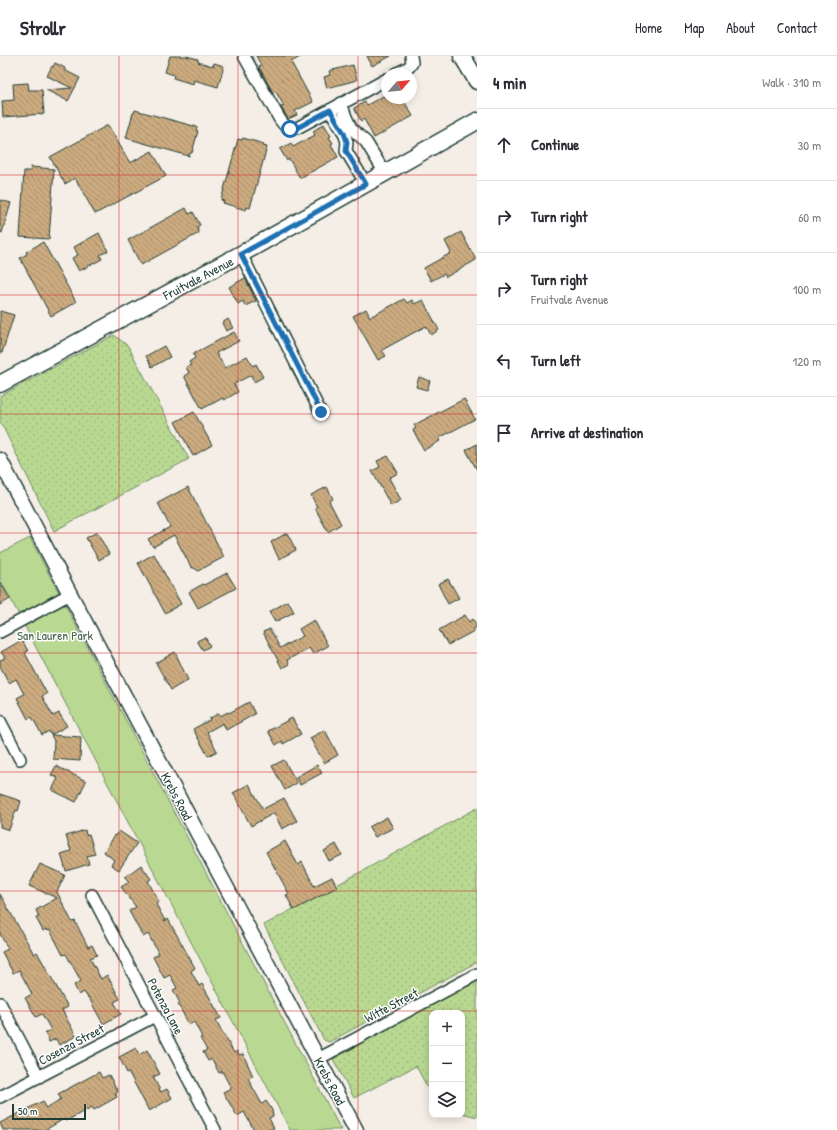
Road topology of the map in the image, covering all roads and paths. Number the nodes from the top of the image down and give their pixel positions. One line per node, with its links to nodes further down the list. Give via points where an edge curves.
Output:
1 (244, 56): 8 (street, via 283,126 297,128)
2 (411, 56): 4 (street, via 412,63)
3 (462, 56): 5 (main road)
4 (407, 68)
5 (477, 81)
6 (381, 82): 7 (street)
7 (341, 103): 8 (street); 10 (street, via 352,128)
8 (330, 110): 11 (street)
9 (477, 121): 12 (main road, Fruitvale Avenue)
10 (359, 136): 11 (street); 12 (street, via 366,142)
11 (347, 142): 13 (street, via 346,151)
12 (385, 173): 13 (main road, Fruitvale Avenue)
13 (366, 184): 14 (main road, Fruitvale Avenue)
14 (241, 254): 15 (main road, Fruitvale Avenue); 16 (street)
15 (0, 384)
16 (321, 412)
17 (0, 460): 18 (street, Krebs Road)
18 (70, 594): 19 (street); 26 (street, Krebs Road)
19 (0, 632)
20 (0, 721): 21 (street)
21 (20, 759)
22 (92, 895): 25 (street, Potenza Lane)
23 (477, 974): 26 (street, Witte Street)
24 (0, 1003): 27 (street)
25 (155, 1016): 27 (street, Cosenza Street); 29 (street, Potenza Lane)
26 (318, 1059): 30 (street, Krebs Road)
27 (39, 1077): 28 (street, Cosenza Street)
28 (0, 1097)
29 (215, 1130)
30 (356, 1130)

